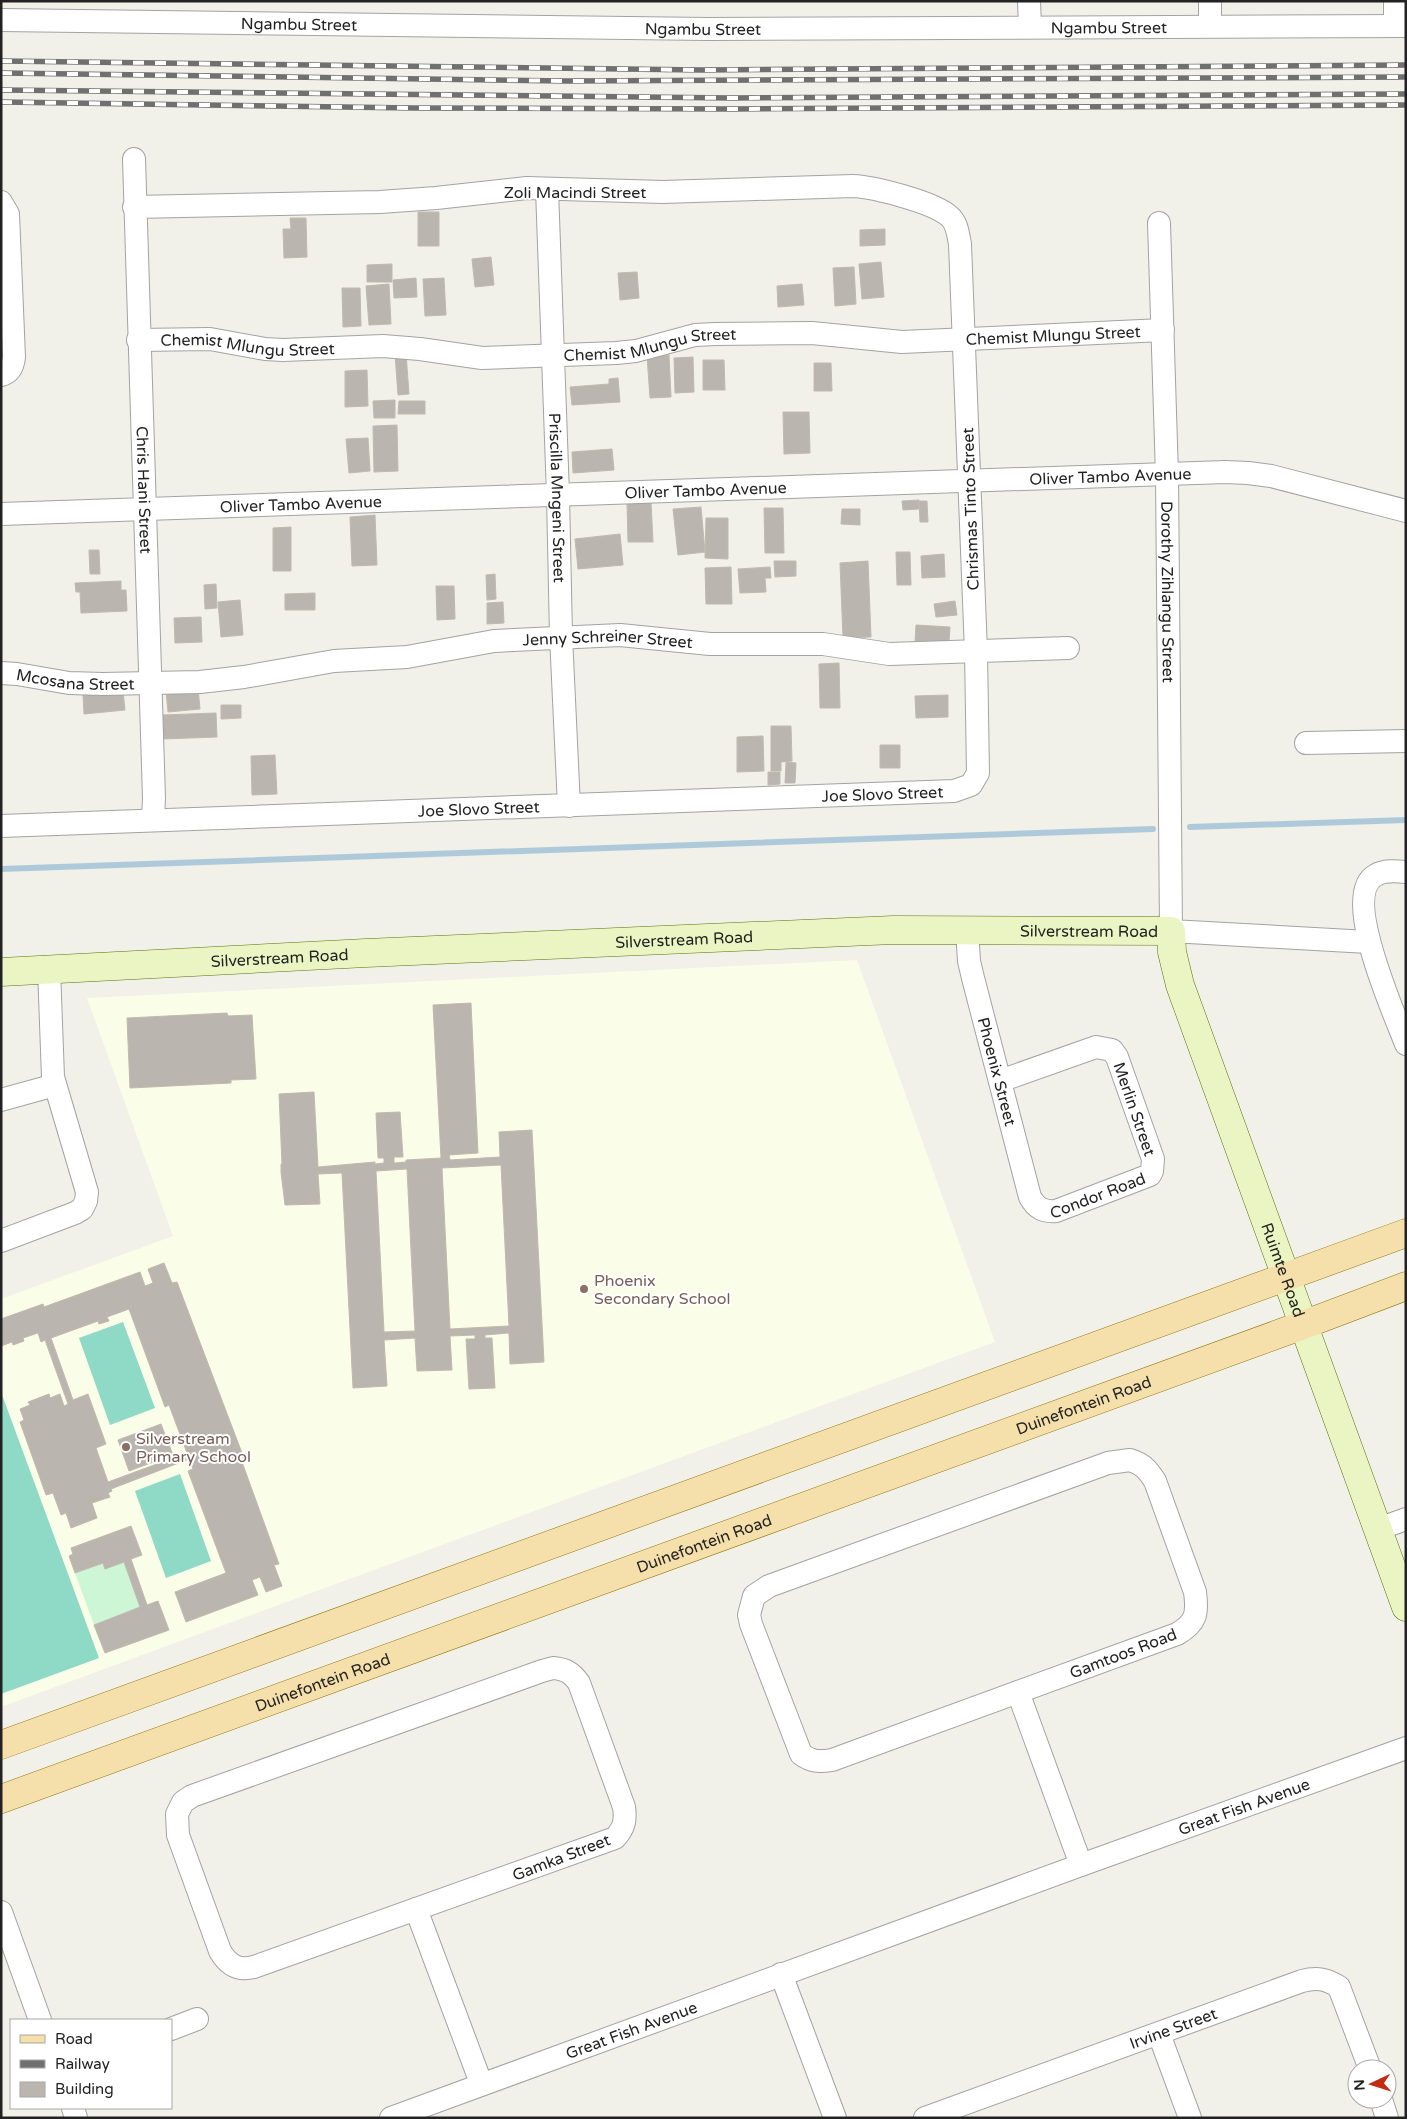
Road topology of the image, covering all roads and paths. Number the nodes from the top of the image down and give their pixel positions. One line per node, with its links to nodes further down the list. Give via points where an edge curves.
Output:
1 (1029, 1): 7 (street)
2 (1210, 1): 5 (street)
3 (1395, 1): 6 (street)
4 (1, 20): 7 (street, Ngambu Street, via 698,29)
5 (1210, 26): 6 (street, Ngambu Street); 7 (street, Ngambu Street)
6 (1400, 26)
7 (1030, 27)
8 (134, 159): 11 (street, Chris Hani Street)
9 (547, 189): 11 (street, Zoli Macindi Street, via 380,202); 12 (street, Zoli Macindi Street, via 663,192 865,186 934,207); 17 (street, Priscilla Mngeni Street)
10 (1, 202): 18 (street, via 8,214 14,357 13,366)
11 (134, 207): 16 (street, Chris Hani Street)
12 (950, 216): 15 (street, Chrismas Tinto Street, via 960,244)
13 (1159, 223): 14 (street, Dorothy Zihlangu Street)
14 (1163, 330): 15 (street, Chemist Mlungu Street); 19 (street, Dorothy Zihlangu Street)
15 (964, 339): 17 (street, Chemist Mlungu Street, via 887,342 812,333 715,334 674,340 636,351); 20 (street, Chrismas Tinto Street)
16 (138, 340): 17 (street, Chemist Mlungu Street, via 210,339 283,350 383,346 482,358); 22 (street, Chris Hani Street)
17 (552, 356): 21 (street, Priscilla Mngeni Street)
18 (1, 375)
19 (1167, 475): 20 (street, Oliver Tambo Avenue); 23 (street, Oliver Tambo Avenue, via 1248,472); 38 (street, Dorothy Zihlangu Street)
20 (969, 481): 21 (street, Oliver Tambo Avenue); 27 (street, Chrismas Tinto Street)
21 (558, 496): 22 (street, Oliver Tambo Avenue); 25 (street, Priscilla Mngeni Street)
22 (145, 509): 24 (street, Oliver Tambo Avenue); 29 (street, Chris Hani Street)
23 (1406, 511)
24 (1, 514)
25 (561, 636): 27 (street, Jenny Schreiner Street, via 644,636 736,646 823,644 889,654); 29 (street, Jenny Schreiner Street, via 478,643 408,658 308,664 222,680); 33 (street, Priscilla Mngeni Street)
26 (1068, 648): 27 (street, Jenny Schreiner Street)
27 (976, 652): 32 (street, Chrismas Tinto Street, via 978,773 971,785)
28 (1, 673): 29 (street, Mcosana Street, via 69,683)
29 (150, 683): 34 (street, Chris Hani Street)
30 (1406, 741): 31 (street)
31 (1306, 743)
32 (954, 791): 33 (street, Joe Slovo Street)
33 (569, 806): 34 (street, Joe Slovo Street)
34 (153, 820): 35 (street, Joe Slovo Street)
35 (1, 826)
36 (1406, 872): 39 (street, via 1384,872 1374,875 1368,883 1363,905)
37 (967, 930): 38 (street, Silverstream Road); 40 (street, Silverstream Road, via 893,930); 43 (street, Phoenix Street, via 973,978)
38 (1171, 931): 39 (street, Silverstream Road); 50 (street, Ruimte Road, via 1180,985)
39 (1368, 942): 42 (street)
40 (49, 969): 41 (street, Silverstream Road); 44 (street)
41 (1, 972)
42 (1406, 1044)
43 (1000, 1081): 46 (street, Merlin Street, via 1096,1047 1112,1050 1153,1159); 47 (street, Phoenix Street, via 1030,1196)
44 (55, 1085): 45 (street); 49 (street, via 85,1182 86,1201 75,1214)
45 (1, 1100)
46 (1152, 1170): 47 (street, Condor Road, via 1146,1178 1056,1211)
47 (1040, 1209)
48 (1406, 1233): 50 (main road)
49 (1, 1241)
50 (1286, 1277): 52 (street, Ruimte Road); 57 (main road)
51 (1406, 1286): 52 (main road, Duinefontein Road)
52 (1303, 1325): 54 (street, Ruimte Road); 59 (main road, Duinefontein Road)
53 (1406, 1519): 54 (street)
54 (1378, 1529): 55 (street, Ruimte Road)
55 (1406, 1607)
56 (1018, 1692): 56 (street, Gamtoos Road, via 832,1760 809,1760 796,1745 751,1624 750,1605 761,1590 778,1582 1108,1463 1130,1460 1140,1463 1149,1470 1154,1481 1195,1592 1195,1618 1188,1628 1177,1634); 60 (street)
57 (1, 1744)
58 (1406, 1748): 60 (street, Great Fish Avenue)
59 (1, 1799)
60 (1081, 1865): 63 (street, Great Fish Avenue)
61 (416, 1909): 61 (street, Gamka Street, via 254,1967 239,1968 225,1960 220,1951 178,1835 178,1814 183,1802 192,1796 532,1674 553,1668 573,1675 624,1807 623,1829 606,1843); 69 (street)
62 (1, 1912): 64 (street)
63 (781, 1974): 69 (street, Great Fish Avenue); 71 (street)
64 (40, 2019)
65 (197, 2019): 66 (street)
66 (172, 2028)
67 (1158, 2034): 68 (street, Irvine Street, via 1302,1981 1322,1978 1339,1987 1343,1993); 72 (street, Irvine Street); 73 (street)
68 (1366, 2059)
69 (481, 2083): 70 (street, Great Fish Avenue)
70 (391, 2118)
71 (834, 2118)
72 (925, 2118)
73 (1190, 2118)

